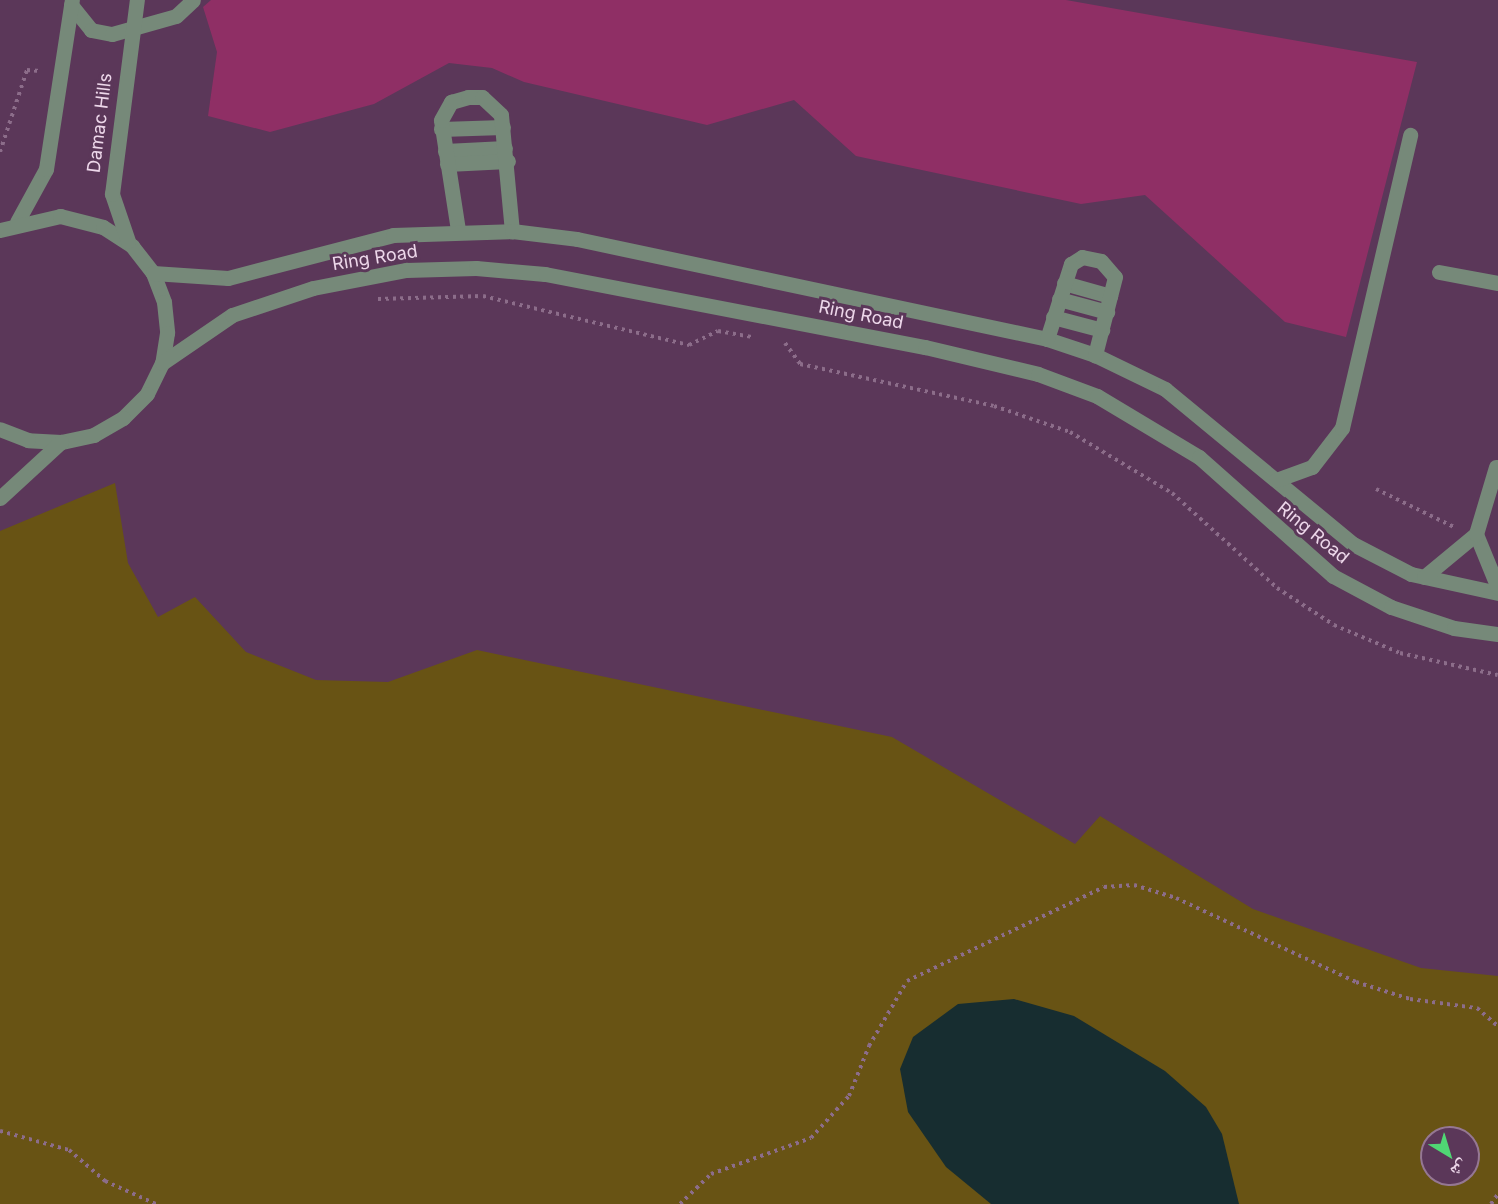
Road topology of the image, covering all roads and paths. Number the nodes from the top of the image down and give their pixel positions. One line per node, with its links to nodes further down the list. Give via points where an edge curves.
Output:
1 (137, 0): 4 (street, Damac Hills)
2 (193, 0): 4 (street, via 176,16)
3 (72, 2): 4 (street, via 91,30 112,34); 5 (street)
4 (133, 29): 16 (street, Damac Hills, via 112,194)
5 (62, 73): 9 (path, via 27,69); 12 (street, via 45,169)
6 (503, 127): 7 (street); 7 (street, via 494,104 468,97 451,102); 10 (street)
7 (441, 129): 11 (street)
8 (1410, 135): 34 (street, via 1342,428 1312,467)
9 (0, 152)
10 (507, 155): 11 (street); 15 (street)
11 (446, 157): 14 (street)
12 (17, 222): 13 (street); 16 (street, via 60,216 103,227)
13 (0, 230)
14 (458, 230): 15 (street, Ring Road); 18 (street, Ring Road, via 393,235 228,278)
15 (512, 231): 26 (street, Ring Road, via 577,239)
16 (132, 246): 18 (street)
17 (1439, 272): 19 (street)
18 (153, 273): 30 (street, via 164,302)
19 (1498, 282)
20 (1064, 283): 22 (street); 23 (street); 23 (street, via 1076,260 1101,261 1113,269)
21 (371, 299): 27 (path, via 483,296 689,345 718,331)
22 (1059, 299): 23 (street); 24 (street)
23 (1109, 304): 25 (street)
24 (1053, 317): 25 (street); 26 (street)
25 (1102, 330): 29 (street)
26 (1047, 339): 29 (street, Ring Road)
27 (764, 340)
28 (776, 342): 42 (path, via 787,344 800,364 994,406 1070,432 1172,493 1277,588 1334,626 1400,653)
29 (1095, 355): 34 (street, Ring Road, via 1165,389)
30 (162, 363): 32 (street, via 147,394 123,418 94,435); 41 (street, Ring Road, via 232,315 314,288 406,270 476,268 545,274 925,347 1038,374 1096,396 1199,457 1333,576 1391,607 1454,628)
31 (0, 429): 32 (street, via 28,440)
32 (61, 442): 36 (street)
33 (1496, 467): 37 (street)
34 (1276, 480): 38 (street, Ring Road, via 1353,544)
35 (1376, 489): 37 (path, via 1424,516)
36 (0, 498)
37 (1476, 534): 38 (street); 39 (street)
38 (1424, 577): 40 (street, Ring Road)
39 (1498, 588)
40 (1498, 593)
41 (1498, 634)
42 (1498, 675)
43 (1498, 1026): 47 (path, via 1477,1008 1410,999 1356,981 1176,898 1134,885 1104,887 907,981 869,1046 849,1096 811,1138 711,1174)
44 (0, 1131): 46 (path, via 69,1150 105,1180)
45 (1498, 1194): 48 (path)
46 (156, 1204)
47 (680, 1204)
48 (1491, 1204)

